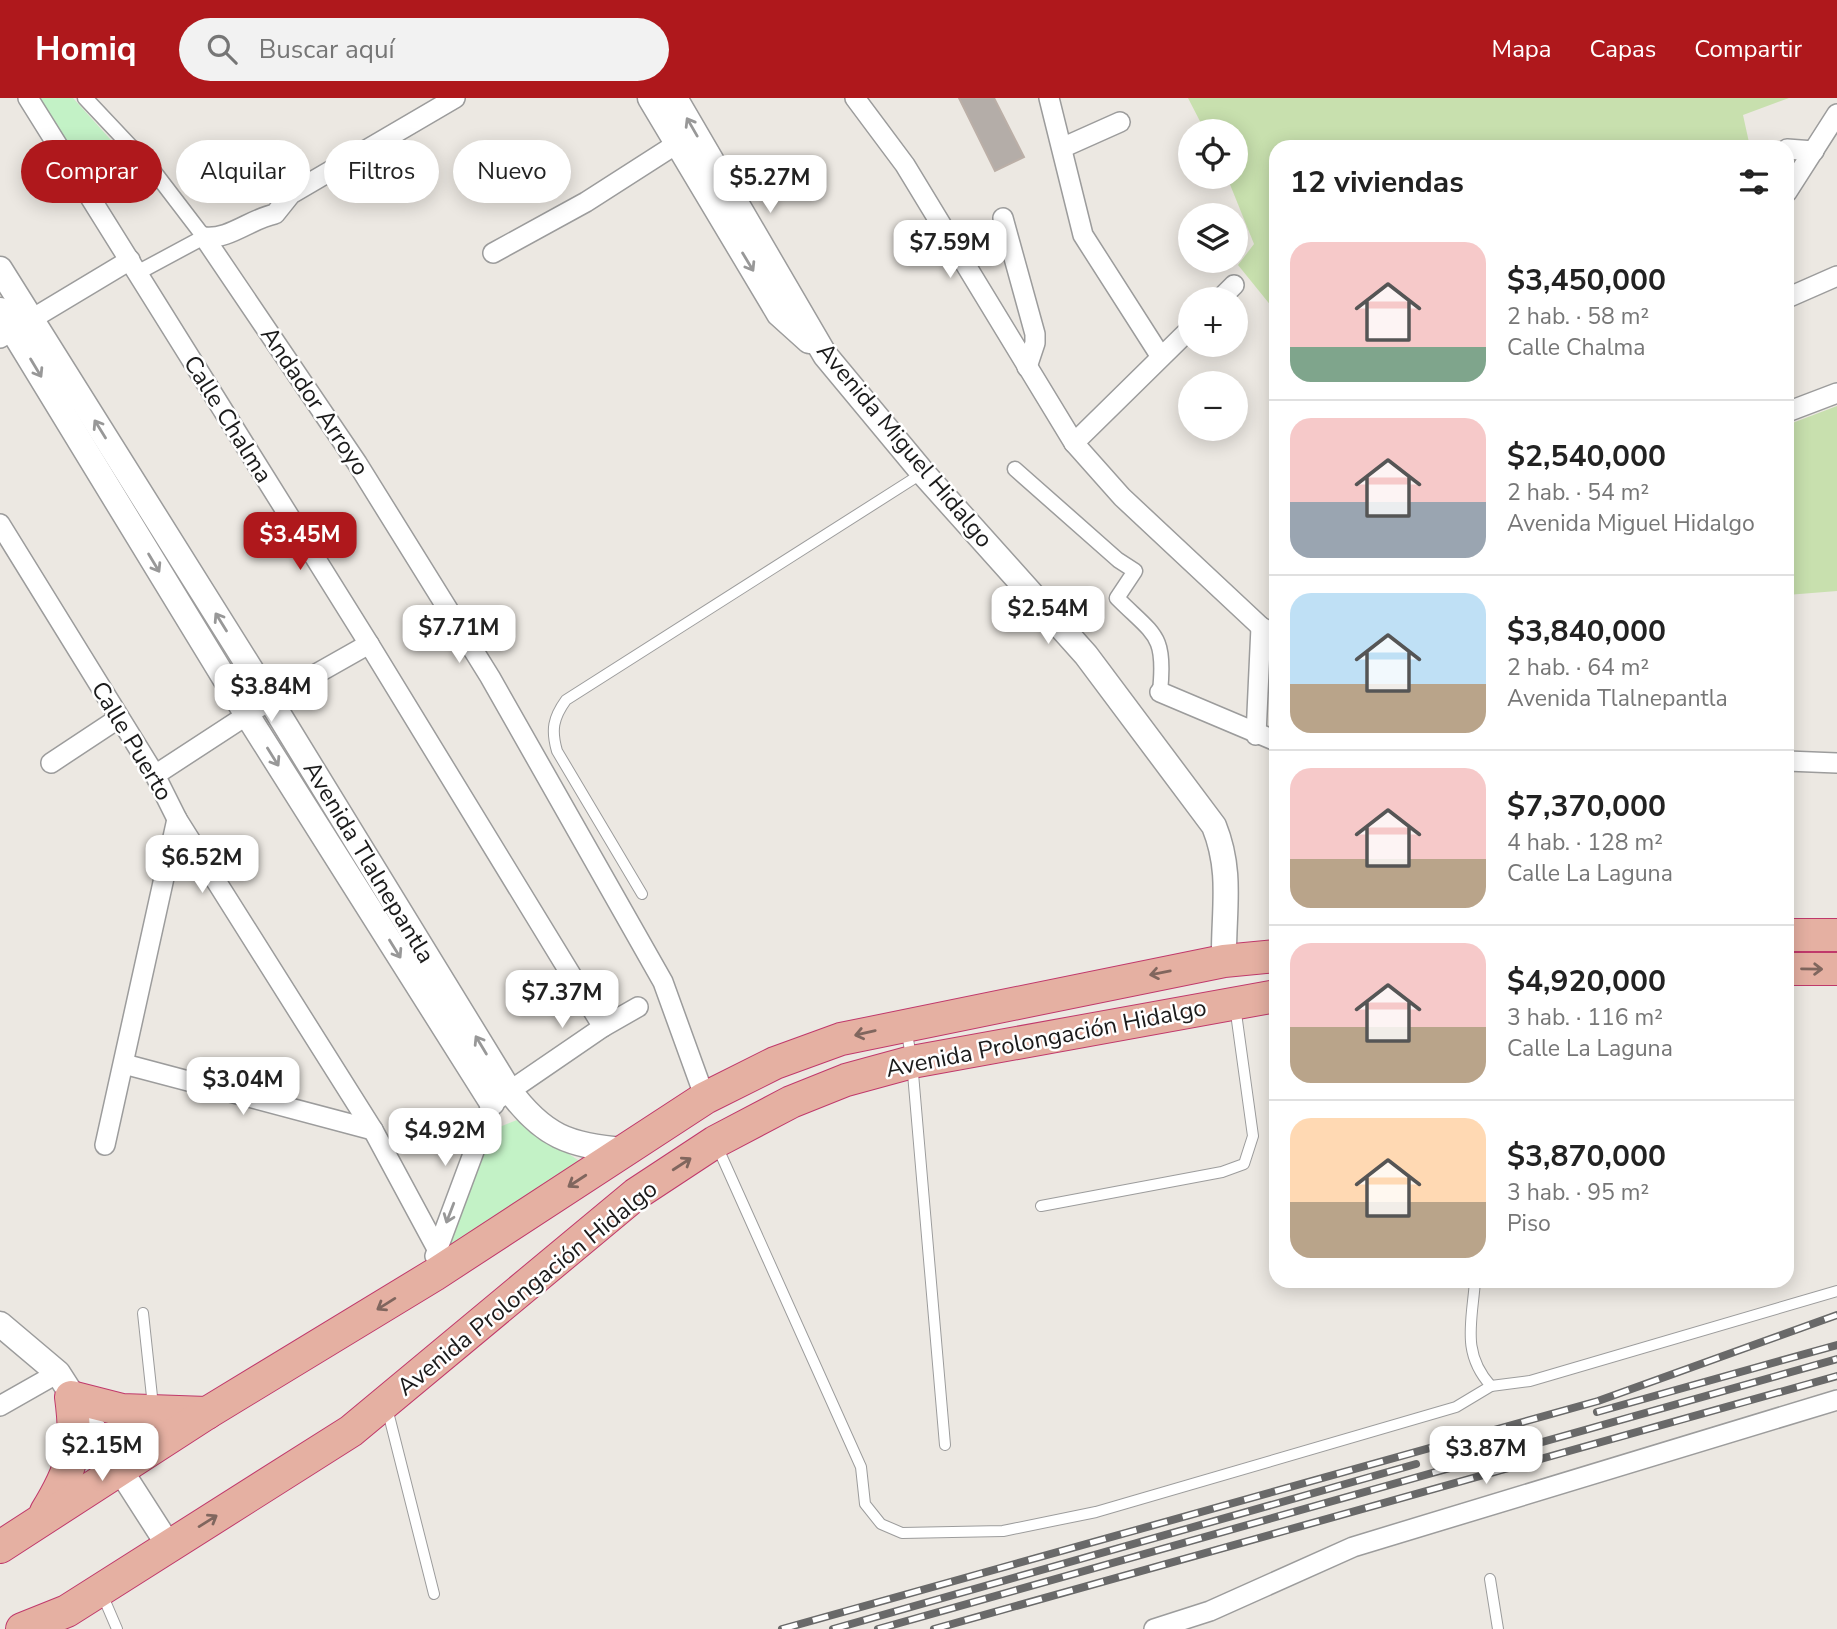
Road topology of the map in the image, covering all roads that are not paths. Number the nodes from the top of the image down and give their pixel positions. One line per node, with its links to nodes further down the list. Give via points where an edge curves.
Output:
1 (29, 98): 18 (street, Calle Chalma)
2 (85, 98): 16 (street, Andador Arroyo, via 152,169)
3 (455, 98): 16 (street, via 291,194 275,214 257,217 219,239)
4 (650, 98): 10 (street)
5 (676, 98): 24 (street, Avenida Miguel Hidalgo, one-way to 5)
6 (855, 98): 26 (street, via 905,165)
7 (1049, 98): 11 (street)
8 (1837, 114): 13 (street)
9 (1120, 122): 11 (street)
10 (678, 143): 17 (street, via 586,202); 24 (street, one-way to 24, via 779,314)
11 (1064, 147): 25 (street, via 1083,235)
12 (1794, 149): 13 (street)
13 (1814, 150): 14 (street)
14 (1794, 182)
15 (1003, 218): 26 (street, via 1035,334)
16 (204, 237): 18 (street); 63 (street, Andador Arroyo, via 357,463 490,677 663,982)
17 (493, 253)
18 (134, 266): 22 (street); 34 (street, Calle Chalma)
19 (0, 269): 22 (street, Avenida Tlalnepantla)
20 (1837, 276): 21 (street)
21 (1794, 295)
22 (11, 325): 36 (street, Avenida Tlalnepantla, one-way to 22); 37 (street, Avenida Tlalnepantla, one-way to 37)
23 (1178, 340): 25 (street)
24 (825, 355): 31 (street, Avenida Miguel Hidalgo)
25 (1161, 357): 29 (street)
26 (1027, 367): 29 (street)
27 (1837, 393): 28 (street)
28 (1794, 409)
29 (1073, 443): 33 (street, via 1122,497)
30 (1015, 469): 35 (street, via 1135,571 1117,597 1161,643)
31 (923, 472): 46 (lane, via 566,700 556,713 552,733 557,751); 50 (street, Avenida Miguel Hidalgo, via 1086,655 1214,826 1226,873)
32 (2, 529): 38 (street, Calle Puerto)
33 (1268, 631): 39 (street)
34 (369, 644): 36 (street); 59 (street, Calle Chalma)
35 (1160, 691): 39 (street)
36 (270, 699): 37 (street); 62 (street, Avenida Tlalnepantla, one-way to 36)
37 (247, 715): 44 (street); 62 (street, Avenida Tlalnepantla, one-way to 62)
38 (119, 718): 42 (street); 44 (street, Calle Puerto)
39 (1256, 735): 40 (street)
40 (1269, 739)
41 (1794, 761): 43 (street)
42 (51, 763)
43 (1837, 763)
44 (155, 775): 45 (street, Calle Puerto)
45 (177, 819): 61 (street); 64 (street, Calle Puerto)
46 (642, 894)
47 (1794, 934): 48 (highway)
48 (1837, 935)
49 (1269, 957): 50 (highway, Avenida Prolongación Hidalgo)
50 (1224, 961): 53 (highway); 57 (highway); 58 (highway, Avenida Prolongación Hidalgo, one-way to 58)
51 (1794, 969): 52 (highway, one-way to 52)
52 (1837, 969)
53 (1269, 971)
54 (1269, 997): 55 (highway, Avenida Prolongación Hidalgo)
55 (1234, 1002): 57 (highway, Avenida Prolongación Hidalgo); 68 (lane, via 1253,1136 1244,1164)
56 (638, 1007): 59 (street)
57 (1176, 1012): 60 (highway, Avenida Prolongación Hidalgo)
58 (905, 1024): 60 (lane); 63 (highway, Avenida Prolongación Hidalgo, one-way to 63, via 841,1039 775,1063)
59 (603, 1027): 62 (street)
60 (912, 1062): 65 (highway, Avenida Prolongación Hidalgo, via 846,1080 791,1102); 81 (lane)
61 (124, 1064): 64 (street); 66 (street)
62 (500, 1097): 67 (street, Avenida Tlalnepantla, via 563,1140); 69 (street, one-way to 69)
63 (705, 1098): 67 (highway, Avenida Prolongación Hidalgo)
64 (373, 1130): 69 (street, Calle Puerto)
65 (715, 1142): 75 (lane, via 861,1467 865,1504 881,1524 902,1533 1003,1531 1096,1512 1456,1408); 77 (highway, Avenida Prolongación Hidalgo, one-way to 65, via 568,1248 636,1194)
66 (105, 1145)
67 (625, 1150): 69 (highway, Avenida Prolongación Hidalgo, one-way to 69)
68 (1041, 1206)
69 (435, 1261): 80 (highway, Avenida Prolongación Hidalgo, one-way to 80)
70 (1475, 1288): 75 (lane, via 1470,1352)
71 (1837, 1291): 75 (lane, via 1530,1381)
72 (143, 1313): 79 (lane)
73 (0, 1324): 74 (street)
74 (64, 1385): 78 (street); 79 (highway, via 122,1410); 82 (street); 83 (highway, via 75,1454 67,1477)
75 (1491, 1386)
76 (1837, 1400): 91 (street, via 1353,1547 1210,1611)
77 (386, 1404): 84 (highway, Avenida Prolongación Hidalgo, one-way to 77); 88 (lane)
78 (0, 1406)
79 (153, 1412): 80 (highway)
80 (207, 1413): 82 (highway, Avenida Prolongación Hidalgo)
81 (945, 1444)
82 (120, 1469): 83 (highway, Avenida Prolongación Hidalgo); 84 (street)
83 (39, 1522): 85 (highway, Avenida Prolongación Hidalgo)
84 (169, 1546): 87 (highway, Avenida Prolongación Hidalgo)
85 (0, 1547)
86 (1490, 1579): 92 (lane)
87 (100, 1590): 89 (highway, Avenida Prolongación Hidalgo, via 69,1615); 90 (lane)
88 (434, 1594)
89 (22, 1629)
90 (117, 1629)
91 (1154, 1629)
92 (1499, 1629)

